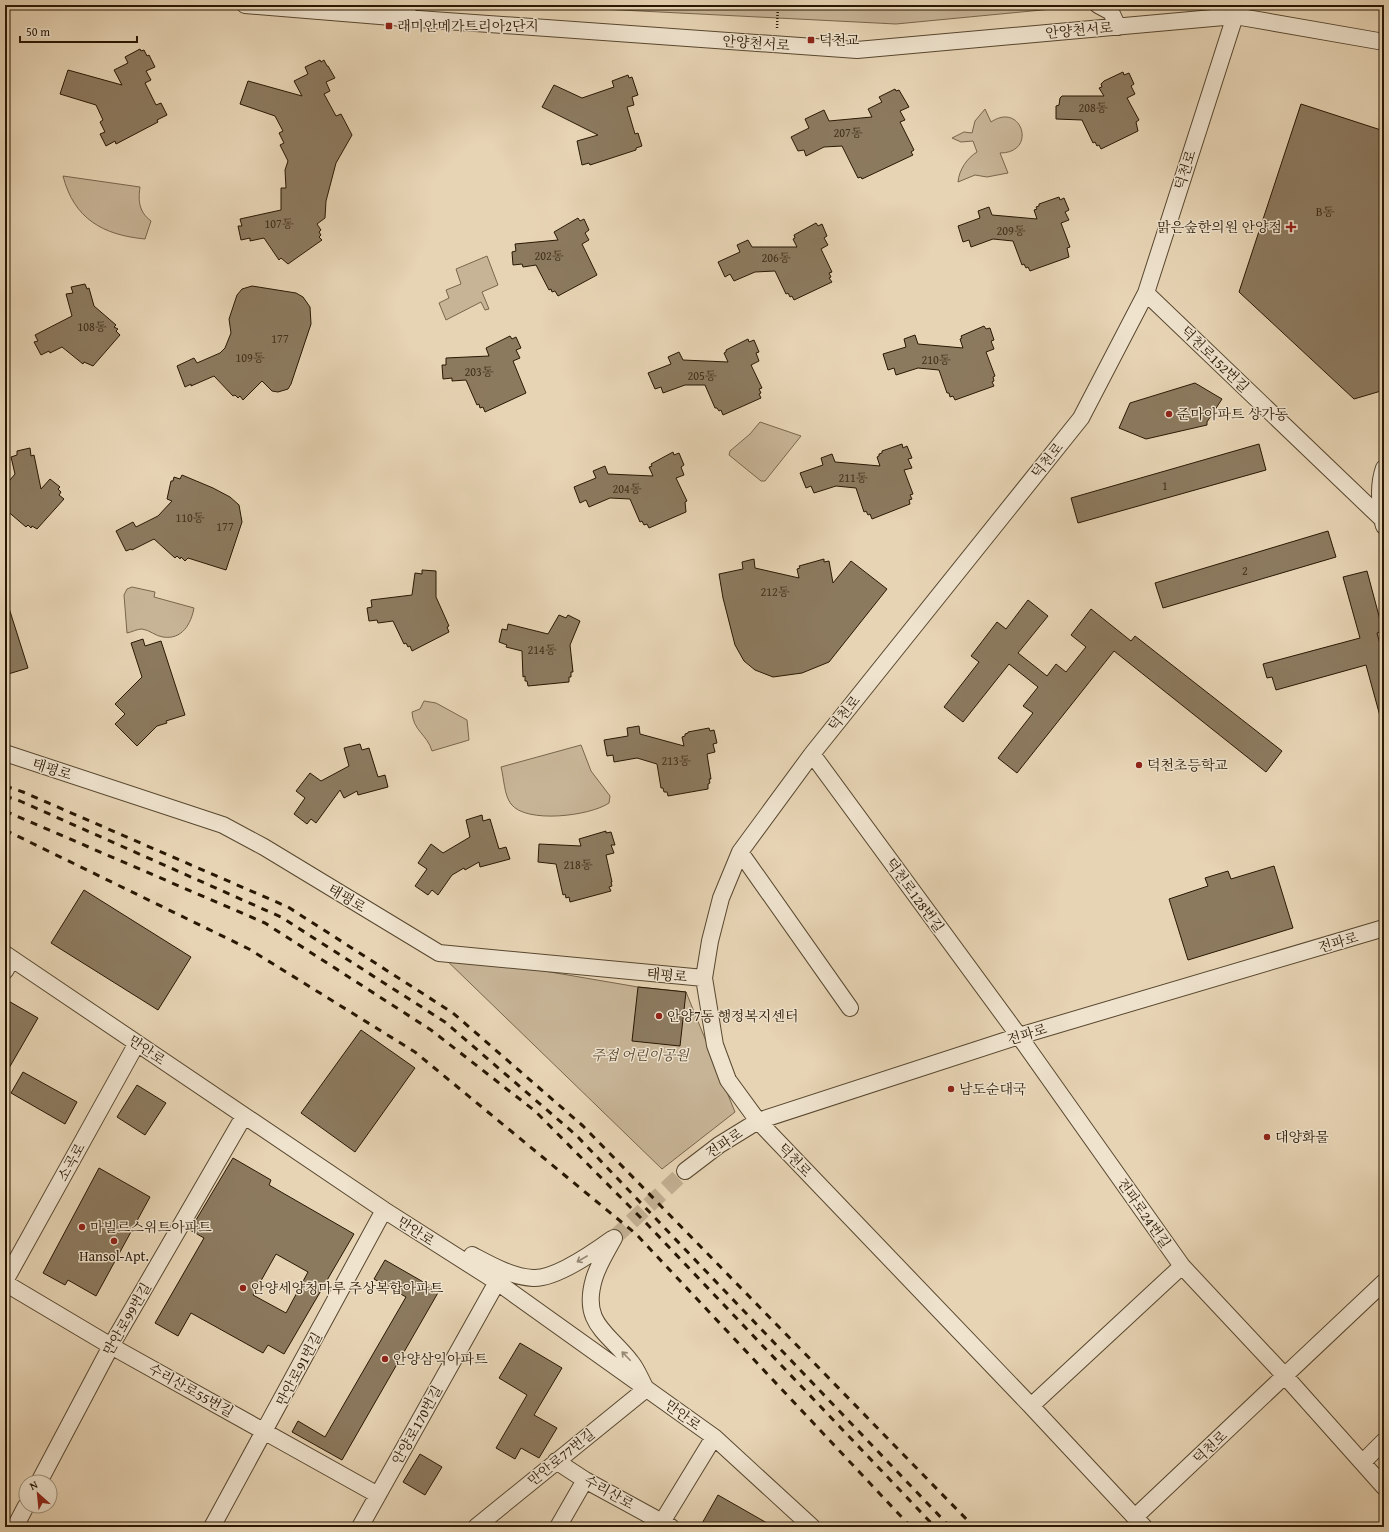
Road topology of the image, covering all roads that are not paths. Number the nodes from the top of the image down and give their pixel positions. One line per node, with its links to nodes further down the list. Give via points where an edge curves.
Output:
1 (246, 5): 4 (street, 안양천서로)
2 (1098, 5): 5 (street, via 1111,12)
3 (1237, 10): 5 (street, 안양천서로); 6 (street, 안양천서로); 7 (street, 덕천로)
4 (407, 12): 5 (street, 안양천서로, via 857,50)
5 (1118, 27)
6 (1384, 42)
7 (1146, 293): 9 (street, 덕천로152번길); 11 (street, 덕천로, via 1082,418)
8 (1384, 468): 9 (street, via 1379,492)
9 (1383, 521)
10 (5, 753): 15 (street, 태평로, via 223,825 439,953)
11 (812, 754): 12 (street, 덕천로); 17 (street, 덕천로128번길)
12 (740, 852): 15 (street, 덕천로, via 721,898); 16 (street)
13 (1384, 928): 17 (street, 전파로)
14 (7, 961): 18 (street, 만안로)
15 (704, 978): 20 (street, 덕천로, via 715,1045 728,1080)
16 (850, 1008)
17 (1019, 1036): 20 (street, 전파로); 24 (street, 전파로24번길)
18 (137, 1043): 19 (street, 만안로); 25 (street, 소곡로)
19 (244, 1116): 22 (street, 만안로); 28 (street, 만안로99번길)
20 (758, 1121): 21 (street, 전파로, via 719,1145); 31 (street, 덕천로)
21 (685, 1171)
22 (384, 1210): 23 (street, 만안로); 32 (street, 만안로91번길)
23 (443, 1248): 26 (street, 만안로); 30 (street, one-way to 23, via 632,1362 601,1331 591,1312 590,1297 594,1278 614,1238 581,1260 534,1278 502,1270 468,1253)
24 (1182, 1266): 29 (street, 전파로24번길); 31 (street)
25 (5, 1282): 28 (street, 수리산로55번길)
26 (497, 1282): 30 (street, 만안로); 40 (street, 안양로170번길)
27 (1384, 1282): 29 (street)
28 (111, 1346): 32 (street, 수리산로55번길); 37 (street, 만안로99번길)
29 (1285, 1376): 36 (street, 전파로24번길); 42 (street, 덕천로)
30 (646, 1389): 33 (street, 만안로); 35 (street, 만안로77번길)
31 (1031, 1406): 42 (street, 덕천로)
32 (265, 1432): 40 (street, 수리산로55번길); 46 (street, 만안로91번길)
33 (714, 1437): 44 (street, 수리산로); 49 (street, 만안로)
34 (1384, 1441): 36 (street)
35 (556, 1460): 38 (street, 수리산로); 47 (street, 만안로77번길)
36 (1363, 1462): 39 (street, 전파로24번길)
37 (43, 1474)
38 (585, 1480): 44 (street, 수리산로); 48 (street)
39 (1384, 1487)
40 (378, 1495): 43 (street, 안양로170번길)
41 (22, 1514): 45 (street)
42 (1140, 1522)
43 (365, 1525)
44 (664, 1525)
45 (15, 1527)
46 (212, 1527)
47 (476, 1527)
48 (558, 1527)
49 (812, 1527)

